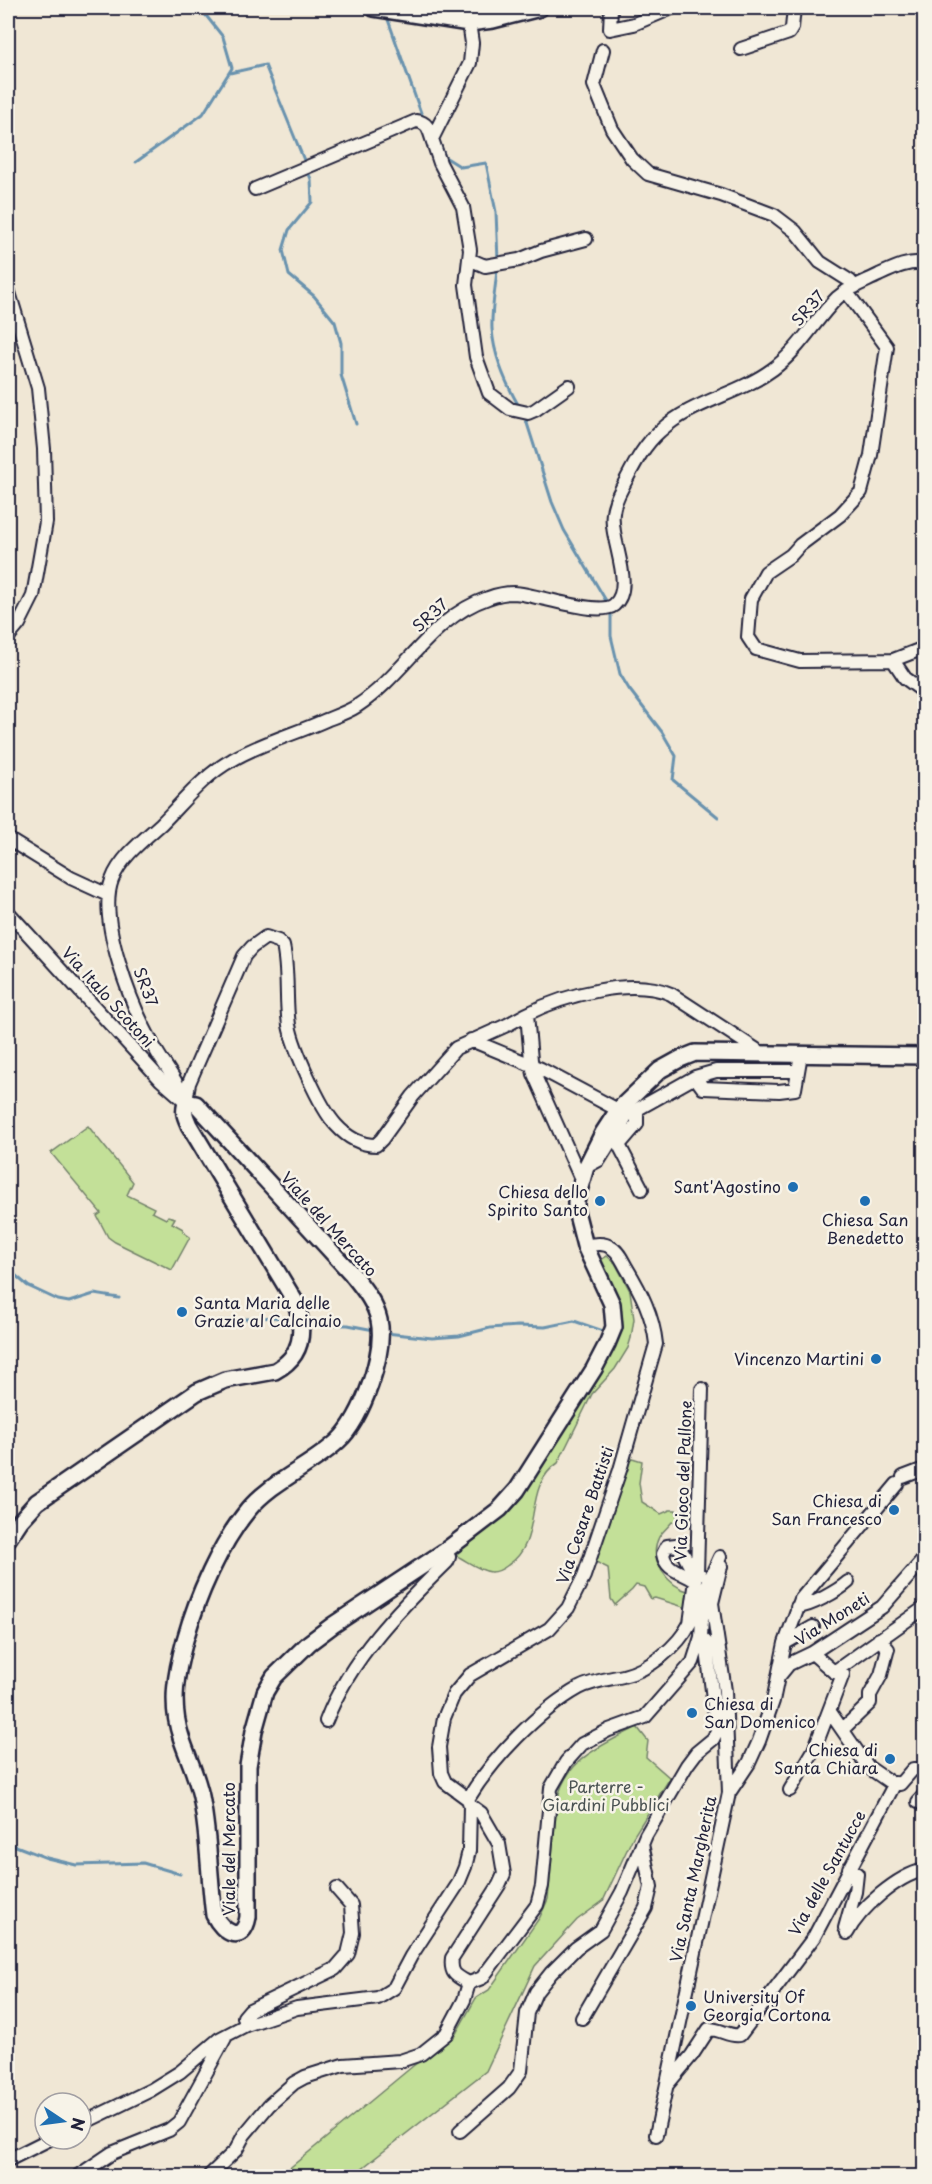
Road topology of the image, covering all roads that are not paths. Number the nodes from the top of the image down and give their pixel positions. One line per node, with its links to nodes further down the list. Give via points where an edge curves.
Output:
1 (374, 8): 7 (main road)
2 (540, 8): 6 (main road)
3 (611, 8): 4 (street, via 610,29)
4 (672, 8)
5 (794, 8): 8 (street, via 789,33)
6 (493, 14): 7 (main road)
7 (469, 23): 10 (street, via 470,63)
8 (741, 49)
9 (603, 50): 15 (street, via 594,85 612,129 632,159 648,174 774,215 795,231 820,262 850,281)
10 (432, 139): 11 (street, via 428,127 416,121); 13 (street, via 463,207)
11 (255, 189)
12 (586, 239): 13 (street, via 485,266)
13 (469, 259): 17 (street, via 465,285 476,357 489,393 510,409 528,413)
14 (924, 263): 15 (street, SR37, via 897,267)
15 (851, 289): 20 (street, via 887,347 871,455 861,492 840,515 766,572 751,599 748,637 756,649 800,661); 23 (street, SR37, via 837,298 775,368 682,415 660,430 645,447 613,512 623,591 611,607 594,609 510,592 468,605 440,626 356,707 258,748 215,771 121,864)
16 (8, 290): 18 (street, via 38,388 46,522 33,596)
17 (569, 386)
18 (8, 638)
19 (924, 648): 20 (street)
20 (893, 660): 21 (street, via 905,678)
21 (924, 692)
22 (8, 839): 23 (street, via 70,878)
23 (108, 895): 33 (street, SR37, via 111,931 128,989 153,1045 178,1082)
24 (8, 912): 33 (street, Via Italo Scotoni, via 161,1080)
25 (527, 1014): 26 (street); 27 (street, via 586,993 654,988 671,994); 30 (street)
26 (471, 1040): 30 (street); 33 (street, via 444,1060 376,1145 352,1138 334,1124 294,1046 283,946 266,937 252,947 237,967 189,1083)
27 (763, 1054): 28 (main road, Viale del Mercato); 35 (main road, Viale del Mercato, via 695,1053 660,1070)
28 (801, 1054): 29 (main road, Viale del Mercato); 31 (street)
29 (924, 1056)
30 (532, 1065): 35 (street); 36 (street)
31 (798, 1071): 32 (street, via 716,1071); 32 (street, via 795,1089 779,1091 703,1088)
32 (694, 1077): 34 (street)
33 (186, 1102): 41 (main road, via 184,1115 189,1125 296,1303 302,1320 300,1344 283,1367 275,1371 216,1383 168,1410 37,1502); 42 (main road, Viale del Mercato, via 196,1104 352,1274 371,1298 381,1330 370,1383 346,1433 250,1508 226,1541 186,1638 175,1681 176,1711 202,1800 214,1915 224,1931 234,1934 247,1925 248,1766 259,1710 274,1677 333,1624)
34 (637, 1109): 36 (street, via 627,1115 600,1160); 37 (street, via 637,1124 619,1145)
35 (618, 1110): 36 (main road, Viale del Mercato)
36 (584, 1173): 38 (main road, Viale del Mercato, via 576,1211)
37 (642, 1189)
38 (585, 1246): 42 (main road, Viale del Mercato, via 612,1304 614,1327 608,1344 517,1490 500,1509); 63 (street, Via Cesare Battisti, via 604,1245 617,1252 644,1297 656,1344 620,1470 584,1576 568,1608 549,1629 470,1675 448,1706 440,1732 441,1773)
39 (702, 1389): 44 (street, Via Gioco del Pallone)
40 (924, 1469): 47 (street, via 900,1481)
41 (8, 1539)
42 (445, 1551): 57 (street, via 447,1562 368,1647 335,1697)
43 (924, 1559): 53 (street, Via Moneti, via 882,1607)
44 (695, 1582): 45 (street); 63 (street, Via Gioco del Pallone, via 687,1630 657,1660 642,1670 579,1688 548,1710 498,1757)
45 (708, 1582): 50 (street); 62 (street, Via Santa Margherita, via 720,1557 722,1564 712,1603 724,1691)
46 (848, 1582): 47 (street, via 808,1606)
47 (797, 1607): 52 (street)
48 (924, 1608): 51 (street)
49 (813, 1627): 52 (street)
50 (701, 1637): 64 (street, via 706,1641 717,1731 687,1765); 68 (street, via 693,1662 645,1717 582,1744 566,1762 551,1788 537,1905 482,1978)
51 (879, 1639): 54 (street); 58 (street, via 888,1649 870,1703)
52 (785, 1643): 55 (street)
53 (812, 1653): 54 (street); 55 (street, Via Moneti, via 789,1664)
54 (834, 1671): 56 (street, via 843,1674)
55 (779, 1677): 62 (street, via 759,1741)
56 (830, 1712): 58 (street); 61 (street, via 814,1750)
57 (326, 1721)
58 (843, 1729): 60 (street, via 868,1767)
59 (924, 1769): 60 (street, Via delle Santucce, via 913,1769 900,1784)
60 (894, 1785): 65 (street, Via delle Santucce)
61 (790, 1790)
62 (729, 1792): 72 (street, Via Santa Margherita)
63 (469, 1802): 68 (street, Via Cesare Battisti, via 481,1813 499,1844 504,1874 452,1958 451,1968 456,1976); 70 (street, via 469,1851 465,1867 394,1988 378,1998 297,2008)
64 (642, 1844): 69 (street, via 651,1887 646,1908); 74 (street, via 601,1930 576,1948 536,1992 527,2013 521,2071 509,2088)
65 (849, 1868): 66 (street, via 857,1874 844,1932 847,1933 854,1920 899,1880); 72 (street, Via delle Santucce, via 814,1937 740,2035 709,2029)
66 (924, 1870)
67 (337, 1889): 70 (street, via 351,1905 353,1933 348,1954 335,1970 250,2010 244,2017)
68 (469, 1983): 79 (street, via 446,2034 421,2054 400,2061 343,2066 294,2083 269,2105 236,2150)
69 (582, 2018)
70 (246, 2025): 71 (street)
71 (226, 2036): 73 (street, via 151,2090); 78 (street, via 179,2122 169,2130 112,2153)
72 (666, 2086): 75 (street, Via Santa Margherita)
73 (93, 2118)
74 (460, 2131)
75 (656, 2135)
76 (33, 2148): 77 (street)
77 (8, 2160)
78 (78, 2176)
79 (209, 2176)

